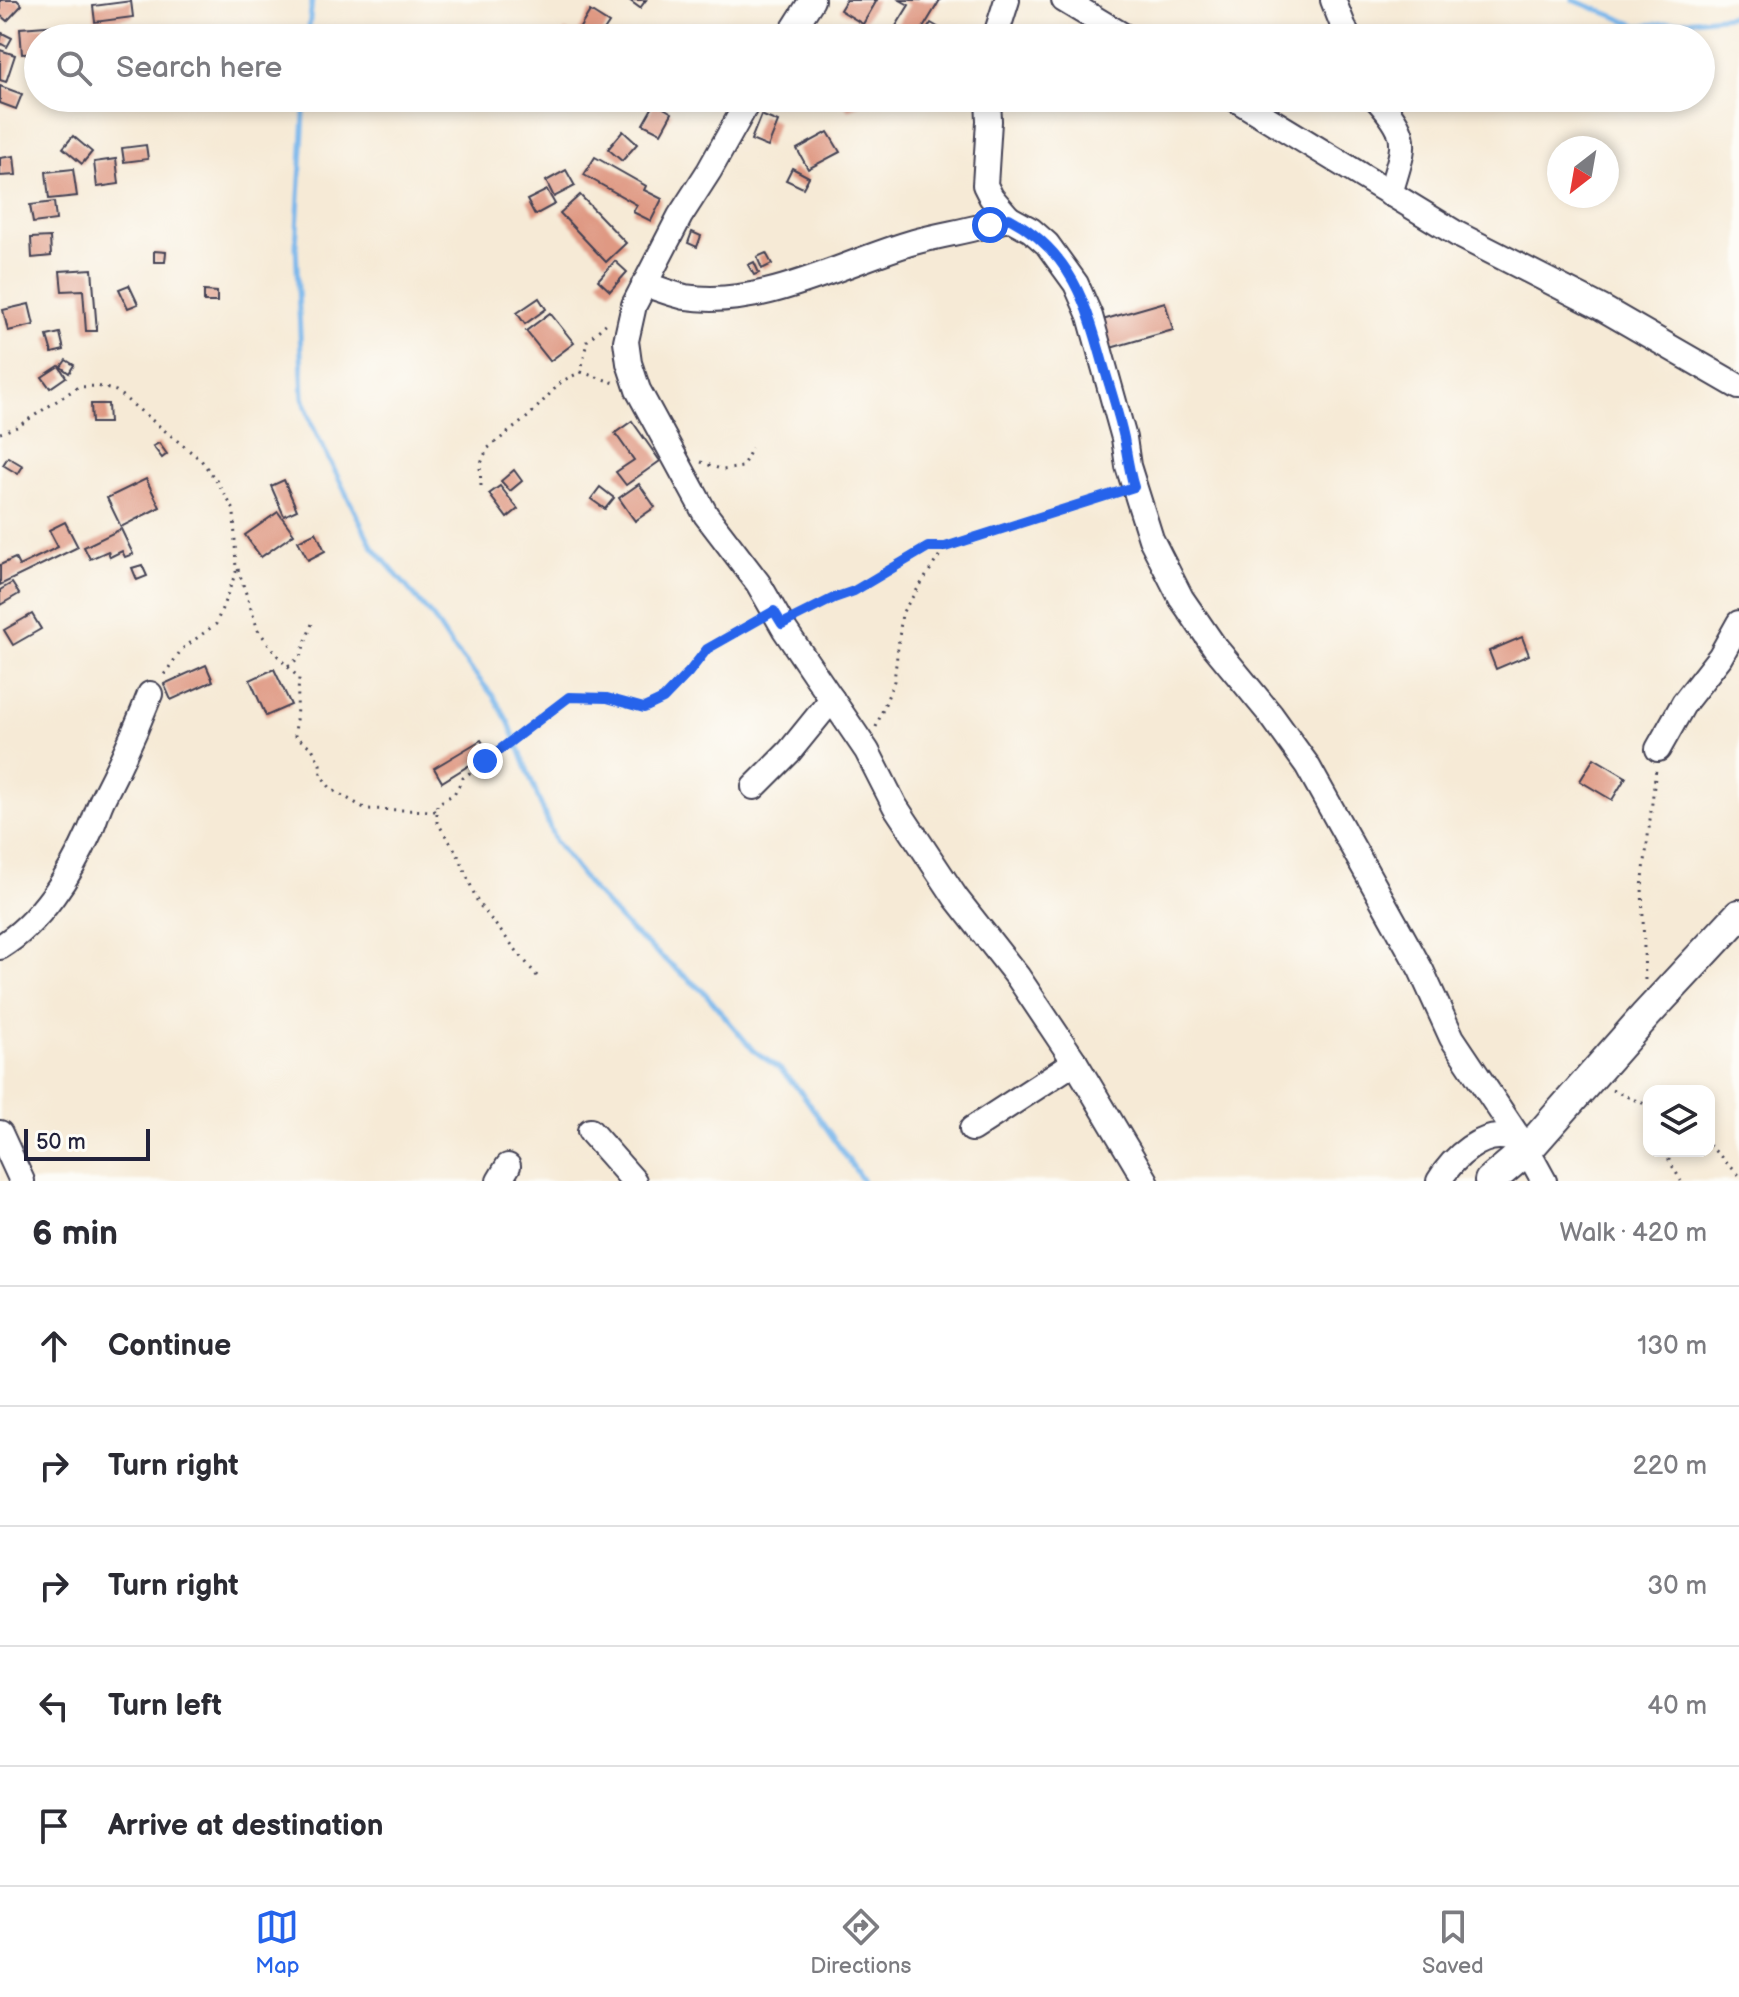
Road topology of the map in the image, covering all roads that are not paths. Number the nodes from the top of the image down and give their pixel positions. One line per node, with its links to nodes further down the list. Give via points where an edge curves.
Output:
1 (812, 0): 5 (street)
2 (1007, 0): 6 (street)
3 (1064, 0): 7 (street)
4 (1333, 0): 8 (street)
5 (797, 24)
6 (999, 24)
7 (1104, 24)
8 (1342, 24)
9 (742, 112): 15 (street)
10 (989, 112): 14 (street, via 985,185)
11 (1257, 112): 13 (street)
12 (1388, 112): 13 (street, via 1400,127 1403,146)
13 (1390, 194): 16 (street)
14 (1009, 218): 15 (street, via 742,296); 28 (street, via 1047,244 1076,284 1090,316 1151,539 1181,598 1307,765 1421,970 1452,1038)
15 (639, 295): 19 (street, via 626,341 638,390 706,515 758,583)
16 (1739, 387)
17 (1739, 623): 20 (street)
18 (150, 694): 23 (street, via 78,858 41,910)
19 (832, 699): 21 (street); 24 (street, via 956,898)
20 (1658, 749)
21 (754, 787)
22 (1739, 915): 28 (main road)
23 (0, 947)
24 (1075, 1062): 25 (street); 31 (street)
25 (972, 1129)
26 (590, 1131): 30 (street)
27 (0, 1133): 29 (street)
28 (1527, 1150): 32 (street, via 1509,1138 1487,1140 1468,1148); 33 (main road); 34 (street)
29 (22, 1181)
30 (634, 1181)
31 (1146, 1181)
32 (1439, 1181)
33 (1490, 1181)
34 (1544, 1181)

